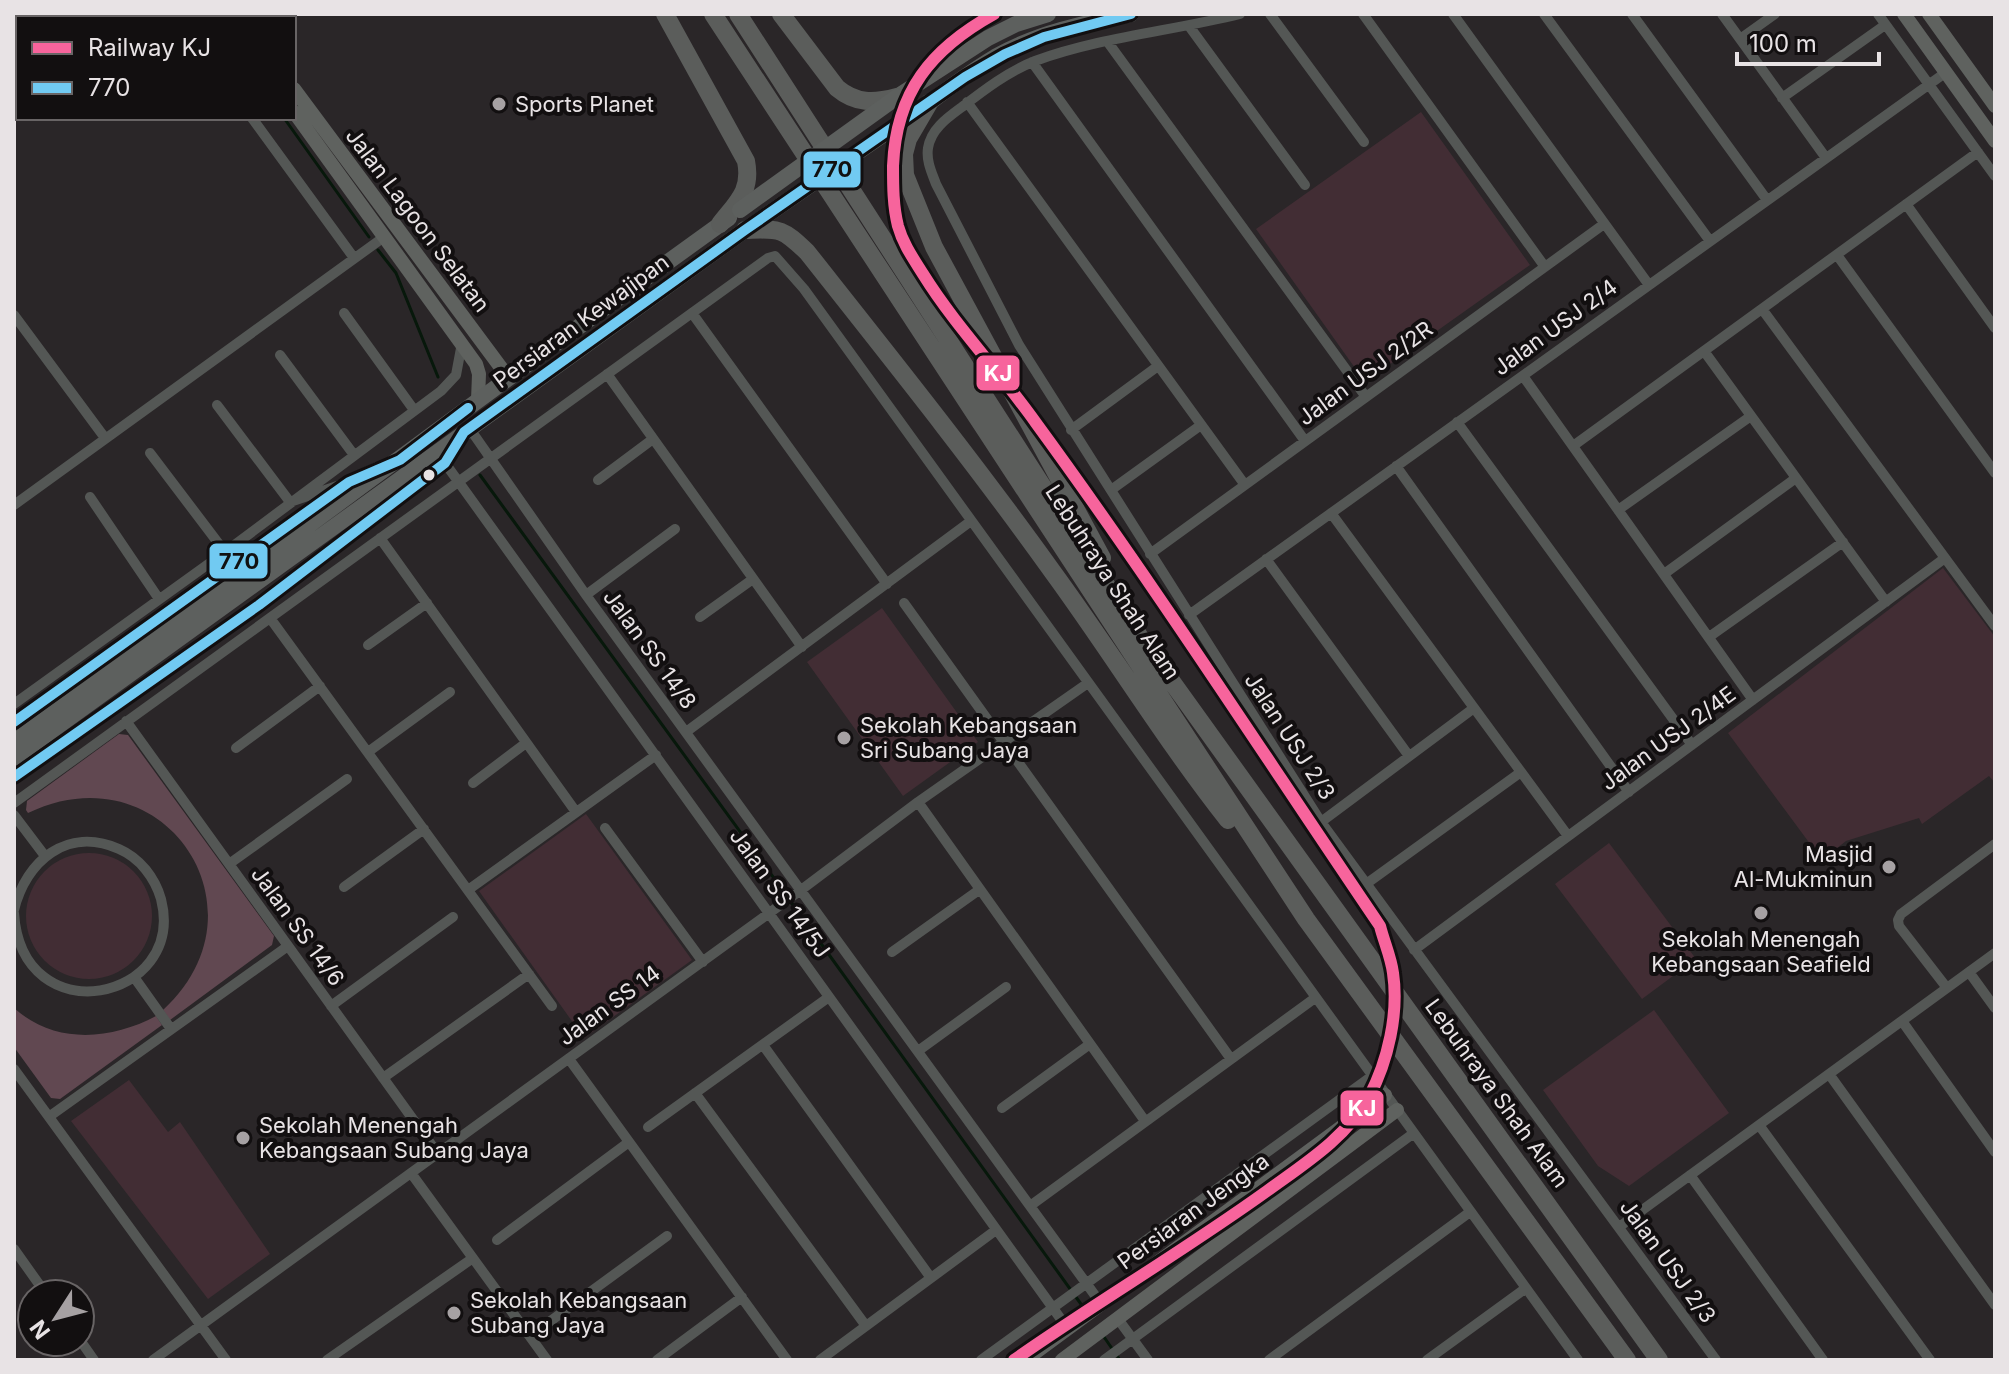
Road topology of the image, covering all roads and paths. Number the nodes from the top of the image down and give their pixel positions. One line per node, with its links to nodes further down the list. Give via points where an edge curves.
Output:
1 (665, 14): 43 (highway, via 746,161 746,190)
2 (713, 14): 161 (highway, Lebuhraya Shah Alam)
3 (738, 14): 116 (highway, Lebuhraya Shah Alam)
4 (781, 14): 28 (highway, via 847,97)
5 (1048, 14): 28 (main road, Persiaran Kewajipan, via 988,38)
6 (1131, 14): 31 (main road, Persiaran Kewajipan, via 1024,43)
7 (1240, 14): 20 (street, Jalan USJ 2/3)
8 (1270, 14): 36 (street)
9 (1363, 14): 50 (street)
10 (1453, 14): 44 (street)
11 (1544, 14): 47 (street)
12 (1632, 14): 41 (street)
13 (1739, 14): 18 (street)
14 (1775, 14): 22 (street)
15 (1878, 14): 19 (street)
16 (1904, 14): 25 (main road)
17 (1929, 14): 21 (main road)
18 (1724, 18): 22 (street)
19 (1885, 25): 26 (street); 29 (street)
20 (1189, 26): 23 (street, Jalan USJ 2/3); 40 (street)
21 (1939, 28): 25 (main road, via 1952,60); 32 (main road)
22 (1740, 39): 29 (street)
23 (1107, 41): 24 (street, Jalan USJ 2/3); 64 (street)
24 (1032, 62): 30 (street, Jalan USJ 2/3); 75 (street)
25 (1945, 73): 26 (street, Jalan USJ 2/4); 35 (main road)
26 (1929, 85): 37 (street); 38 (street, Jalan USJ 2/4)
27 (296, 92): 63 (main road, Jalan Lagoon Selatan)
28 (897, 97): 43 (main road, Persiaran Kewajipan, bridge)
29 (1782, 98): 38 (street)
30 (967, 102): 60 (street); 71 (street, Jalan USJ 2/3, via 939,124 928,160 989,290)
31 (929, 103): 45 (main road, Persiaran Kewajipan, bridge); 116 (highway, via 908,139 905,175 934,247)
32 (1995, 106)
33 (296, 115): 46 (main road, Jalan Lagoon Selatan)
34 (253, 120): 49 (street)
35 (1995, 141)
36 (1364, 142)
37 (1978, 152): 39 (street); 42 (street)
38 (1826, 158): 41 (street, Jalan USJ 2/4)
39 (1995, 176)
40 (1305, 185)
41 (1767, 200): 47 (street, Jalan USJ 2/4)
42 (1906, 204): 48 (street); 56 (street)
43 (720, 224): 63 (main road, Persiaran Kewajipan)
44 (1604, 224): 50 (street, Jalan USJ 2/2R); 51 (street)
45 (745, 230): 72 (main road, Persiaran Kewajipan); 161 (highway, via 777,229 807,252 979,471 1180,759)
46 (384, 237): 49 (street); 57 (main road, Jalan Lagoon Selatan)
47 (1710, 241): 51 (street, Jalan USJ 2/4)
48 (1837, 255): 52 (street); 83 (street)
49 (354, 258): 73 (street)
50 (1545, 267): 64 (street, Jalan USJ 2/2R)
51 (1649, 285): 62 (street, Jalan USJ 2/4)
52 (1762, 309): 58 (street); 101 (street)
53 (344, 313): 67 (street)
54 (692, 313): 61 (street); 95 (street, via 775,256); 106 (street)
55 (14, 315): 73 (street)
56 (1995, 328)
57 (462, 343): 65 (main road, Jalan Lagoon Selatan, via 479,374); 67 (street, via 456,375)
58 (1704, 351): 68 (street); 76 (street)
59 (280, 355): 78 (street)
60 (1158, 366): 70 (street); 71 (street)
61 (607, 374): 74 (street); 79 (street)
62 (1523, 376): 69 (street, Jalan USJ 2/4); 76 (street)
63 (508, 377): 65 (main road, Persiaran Kewajipan)
64 (1366, 397): 75 (street, Jalan USJ 2/2R)
65 (478, 400): 80 (main road, Persiaran Kewajipan)
66 (217, 405): 91 (street)
67 (414, 410): 78 (street)
68 (1751, 416): 84 (street); 93 (street)
69 (1457, 422): 82 (street, Jalan USJ 2/4); 131 (street)
70 (1201, 425): 88 (street); 89 (street)
71 (1071, 430): 89 (street, Jalan USJ 2/3)
72 (467, 431): 79 (street, Jalan SS 14/8); 81 (main road, Persiaran Kewajipan); 103 (main road)
73 (105, 438): 92 (street)
74 (653, 439): 85 (street); 105 (street)
75 (1305, 441): 88 (street, Jalan USJ 2/2R)
76 (1573, 446): 93 (street)
77 (150, 453): 99 (street)
78 (354, 455): 91 (street)
79 (490, 459): 86 (street); 107 (street, Jalan SS 14/8)
80 (400, 460): 87 (main road, Persiaran Kewajipan); 103 (main road)
81 (445, 463): 86 (street, Jalan SS 14/5J); 138 (main road, Persiaran Kewajipan, via 259,605)
82 (1396, 466): 94 (street, Jalan USJ 2/4); 141 (street)
83 (1995, 473)
84 (1796, 478): 98 (street); 104 (street)
85 (598, 480)
86 (459, 481): 97 (street); 134 (street, Jalan SS 14/5J)
87 (349, 482): 91 (street); 125 (main road, Persiaran Kewajipan)
88 (1245, 485): 100 (street, Jalan USJ 2/2R)
89 (1111, 490): 100 (street, Jalan USJ 2/3)
90 (90, 497): 108 (street)
91 (290, 502): 99 (street)
92 (14, 505)
93 (1618, 510): 104 (street)
94 (1331, 513): 102 (street, Jalan USJ 2/4); 124 (street)
95 (971, 521): 106 (street); 120 (street)
96 (675, 529): 107 (street)
97 (380, 538): 110 (street); 114 (street)
98 (1843, 542): 109 (street); 117 (street)
99 (225, 552): 108 (street)
100 (1150, 554): 112 (street, Jalan USJ 2/3)
101 (1945, 558): 109 (street, Jalan USJ 2/4E); 115 (street)
102 (1266, 559): 112 (street, Jalan USJ 2/4); 135 (street)
103 (263, 570): 128 (main road); 136 (main road)
104 (1664, 574): 117 (street)
105 (753, 579): 113 (street); 119 (street)
106 (887, 584): 119 (street)
107 (586, 595): 127 (street, Jalan SS 14/8)
108 (159, 599): 125 (street)
109 (1886, 602): 123 (street, Jalan USJ 2/4E)
110 (427, 603): 118 (street); 130 (street)
111 (904, 603): 129 (street)
112 (1189, 615): 146 (street, Jalan USJ 2/3)
113 (700, 617)
114 (270, 618): 121 (street); 126 (street)
115 (1995, 626)
116 (1139, 636): 202 (highway, Lebuhraya Shah Alam)
117 (1709, 637): 123 (street)
118 (368, 645)
119 (802, 647): 127 (street)
120 (1088, 683): 129 (street, Jalan SS 14); 173 (street)
121 (320, 686): 132 (street); 133 (street)
122 (450, 692): 133 (street)
123 (1753, 700): 131 (street, Jalan USJ 2/4E)
124 (1474, 708): 135 (street); 137 (street)
125 (16, 717)
126 (126, 721): 143 (street); 152 (street, Jalan SS 14/6)
127 (686, 732): 157 (street, Jalan SS 14/8)
128 (14, 742)
129 (1001, 742): 142 (street, Jalan SS 14); 183 (street)
130 (526, 743): 140 (street); 144 (street)
131 (1692, 745): 141 (street, Jalan USJ 2/4E)
132 (236, 748)
133 (368, 752): 148 (street)
134 (656, 755): 144 (street); 159 (street, Jalan SS 14/5J)
135 (1409, 756): 146 (street)
136 (14, 758)
137 (1521, 772): 149 (street); 153 (street)
138 (14, 777)
139 (347, 779): 152 (street)
140 (473, 783)
141 (1629, 792): 149 (street, Jalan USJ 2/4E)
142 (918, 802): 156 (street); 157 (street, Jalan SS 14)
143 (14, 803)
144 (576, 812): 155 (street)
145 (14, 815): 151 (street)
146 (1321, 822): 153 (street, Jalan USJ 2/3)
147 (605, 828): 166 (street)
148 (424, 829): 154 (street); 155 (street)
149 (1568, 836): 163 (street, Jalan USJ 2/4E)
150 (1995, 844): 171 (street, via 1898,920)
151 (45, 856): 158 (street, via 19,889); 169 (street, via 62,847 100,843 119,849 149,873 163,909 163,928 158,947)
152 (229, 864): 162 (street, Jalan SS 14/6)
153 (1366, 884): 163 (street, Jalan USJ 2/3)
154 (344, 887)
155 (468, 890): 168 (street)
156 (979, 890): 164 (street); 179 (street)
157 (793, 896): 159 (street, Jalan SS 14); 181 (street, Jalan SS 14/8)
158 (14, 911): 169 (street, via 23,953 53,983 95,992)
159 (769, 913): 166 (street, Jalan SS 14); 172 (street, Jalan SS 14/5J)
160 (453, 917): 174 (street)
161 (1306, 919): 205 (highway, Lebuhraya Shah Alam)
162 (288, 946): 174 (street, Jalan SS 14/6); 178 (street)
163 (1414, 950): 208 (street, Jalan USJ 2/3)
164 (892, 952)
165 (1995, 953): 167 (street)
166 (703, 962): 182 (street, Jalan SS 14)
167 (1969, 972): 171 (street); 176 (street)
168 (529, 974): 175 (street); 187 (street)
169 (134, 977): 178 (street)
170 (1006, 987): 181 (street)
171 (1947, 988): 177 (street)
172 (829, 997): 180 (street); 209 (street, Jalan SS 14/5J)
173 (1315, 998): 183 (street); 186 (street)
174 (331, 1006): 187 (street, Jalan SS 14/6)
175 (552, 1006)
176 (1995, 1008)
177 (1902, 1021): 185 (street); 200 (street)
178 (171, 1029): 193 (street)
179 (1090, 1044): 190 (street); 194 (street)
180 (763, 1045): 188 (street); 215 (street)
181 (918, 1051): 206 (street, Jalan SS 14/8)
182 (569, 1059): 199 (street); 201 (street, Jalan SS 14)
183 (1231, 1059): 194 (street)
184 (14, 1069): 193 (street)
185 (1829, 1074): 196 (street); 219 (street)
186 (1372, 1076): 189 (street); 216 (street)
187 (383, 1078): 201 (street, Jalan SS 14/6)
188 (695, 1093): 197 (street); 224 (street)
189 (1385, 1095): 191 (main road, Persiaran Jengka); 192 (street)
190 (1002, 1108)
191 (1372, 1108): 195 (main road, via 1382,1111); 221 (main road, Persiaran Jengka)
192 (1397, 1110): 195 (main road, Persiaran Jengka); 198 (street)
193 (50, 1116): 223 (street)
194 (1145, 1121): 206 (street)
195 (1382, 1122): 222 (main road, Persiaran Jengka)
196 (1759, 1125): 204 (street); 249 (street)
197 (648, 1127)
198 (1414, 1133): 207 (street); 227 (street)
199 (629, 1142): 211 (street); 218 (street)
200 (1995, 1152)
201 (438, 1154): 203 (street, Jalan SS 14)
202 (1524, 1171): 245 (highway, Lebuhraya Shah Alam); 246 (highway, via 1596,1255)
203 (411, 1173): 213 (street); 223 (street, Jalan SS 14)
204 (1690, 1175): 208 (street); 248 (street)
205 (1500, 1184): 243 (highway); 244 (highway, Lebuhraya Shah Alam)
206 (1030, 1206): 216 (street, Jalan SS 14/8)
207 (1470, 1212): 217 (street); 240 (street)
208 (1619, 1227): 247 (street, Jalan USJ 2/3)
209 (996, 1230): 215 (street); 220 (street, Jalan SS 14/5J)
210 (667, 1236): 226 (street)
211 (497, 1240)
212 (14, 1249): 214 (street)
213 (473, 1258): 226 (street); 231 (street)
214 (35, 1278)
215 (931, 1278): 224 (street)
216 (1086, 1283): 220 (street); 221 (street, Jalan SS 14/8)
217 (1526, 1288): 241 (street); 242 (street)
218 (742, 1297): 233 (street); 234 (street)
219 (1995, 1305)
220 (1053, 1308): 225 (street, Jalan SS 14/5J); 236 (street)
221 (1092, 1312): 225 (main road, Persiaran Jengka)
222 (1118, 1319): 227 (street); 238 (main road, Persiaran Jengka)
223 (201, 1326): 229 (street, Jalan SS 14); 230 (street)
224 (866, 1326): 235 (street)
225 (1068, 1329): 237 (main road, Persiaran Jengka)
226 (530, 1336): 232 (street)
227 (1133, 1339): 228 (street); 239 (street)
228 (1111, 1355)
229 (153, 1360)
230 (226, 1360)
231 (327, 1360)
232 (547, 1360)
233 (657, 1360)
234 (787, 1360)
235 (820, 1360)
236 (981, 1360)
237 (1025, 1360)
238 (1062, 1360)
239 (1148, 1360)
240 (1269, 1360)
241 (1427, 1360)
242 (1578, 1360)
243 (1615, 1360)
244 (1627, 1360)
245 (1659, 1360)
246 (1672, 1360)
247 (1716, 1360)
248 (1823, 1360)
249 (1930, 1360)

